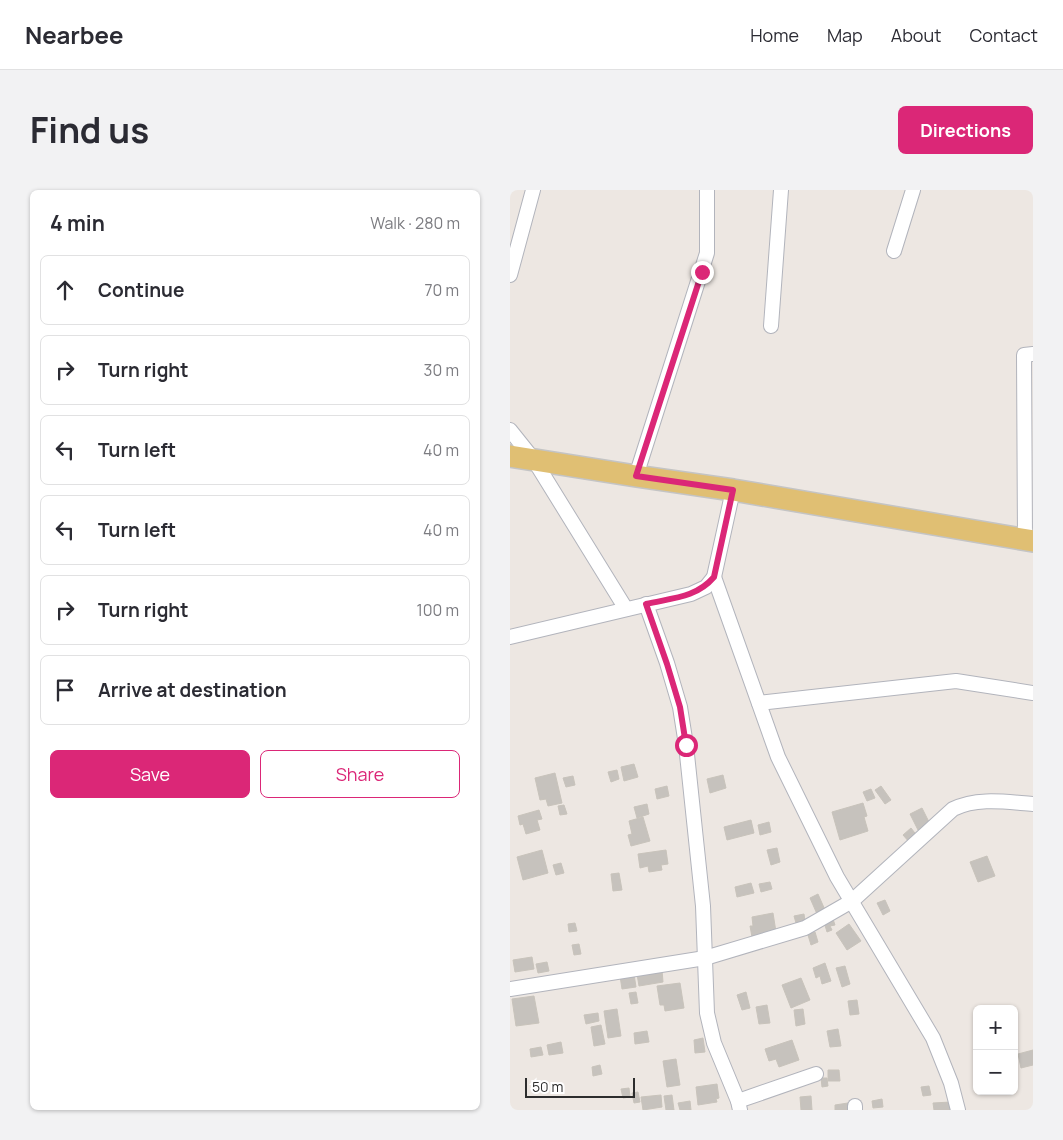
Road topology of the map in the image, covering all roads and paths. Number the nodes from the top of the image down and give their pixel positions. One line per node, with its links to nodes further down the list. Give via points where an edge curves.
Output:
1 (534, 190): 6 (street)
2 (707, 190): 12 (street, via 707,253)
3 (780, 190): 7 (street)
4 (913, 190): 5 (street)
5 (894, 251)
6 (510, 275)
7 (771, 326)
8 (1033, 354): 14 (street, via 1024,355)
9 (510, 430): 11 (street)
10 (510, 456): 11 (main road)
11 (534, 460): 12 (main road); 17 (street)
12 (636, 476): 13 (main road)
13 (733, 490): 14 (main road); 15 (street)
14 (1029, 540)
15 (714, 577): 16 (street, via 706,587 691,594); 20 (street)
16 (646, 604): 17 (street); 23 (street, via 682,717 703,906)
17 (626, 609): 18 (street)
18 (510, 637)
19 (1033, 694): 20 (street, via 956,682)
20 (759, 703): 22 (street, via 778,757)
21 (1033, 804): 22 (street, via 980,801 953,809)
22 (852, 902): 23 (street, via 805,928); 27 (street, via 933,1038)
23 (705, 958): 24 (street); 26 (street, via 707,1013 714,1043)
24 (510, 989)
25 (816, 1074): 26 (street)
26 (739, 1105)
27 (958, 1110)

